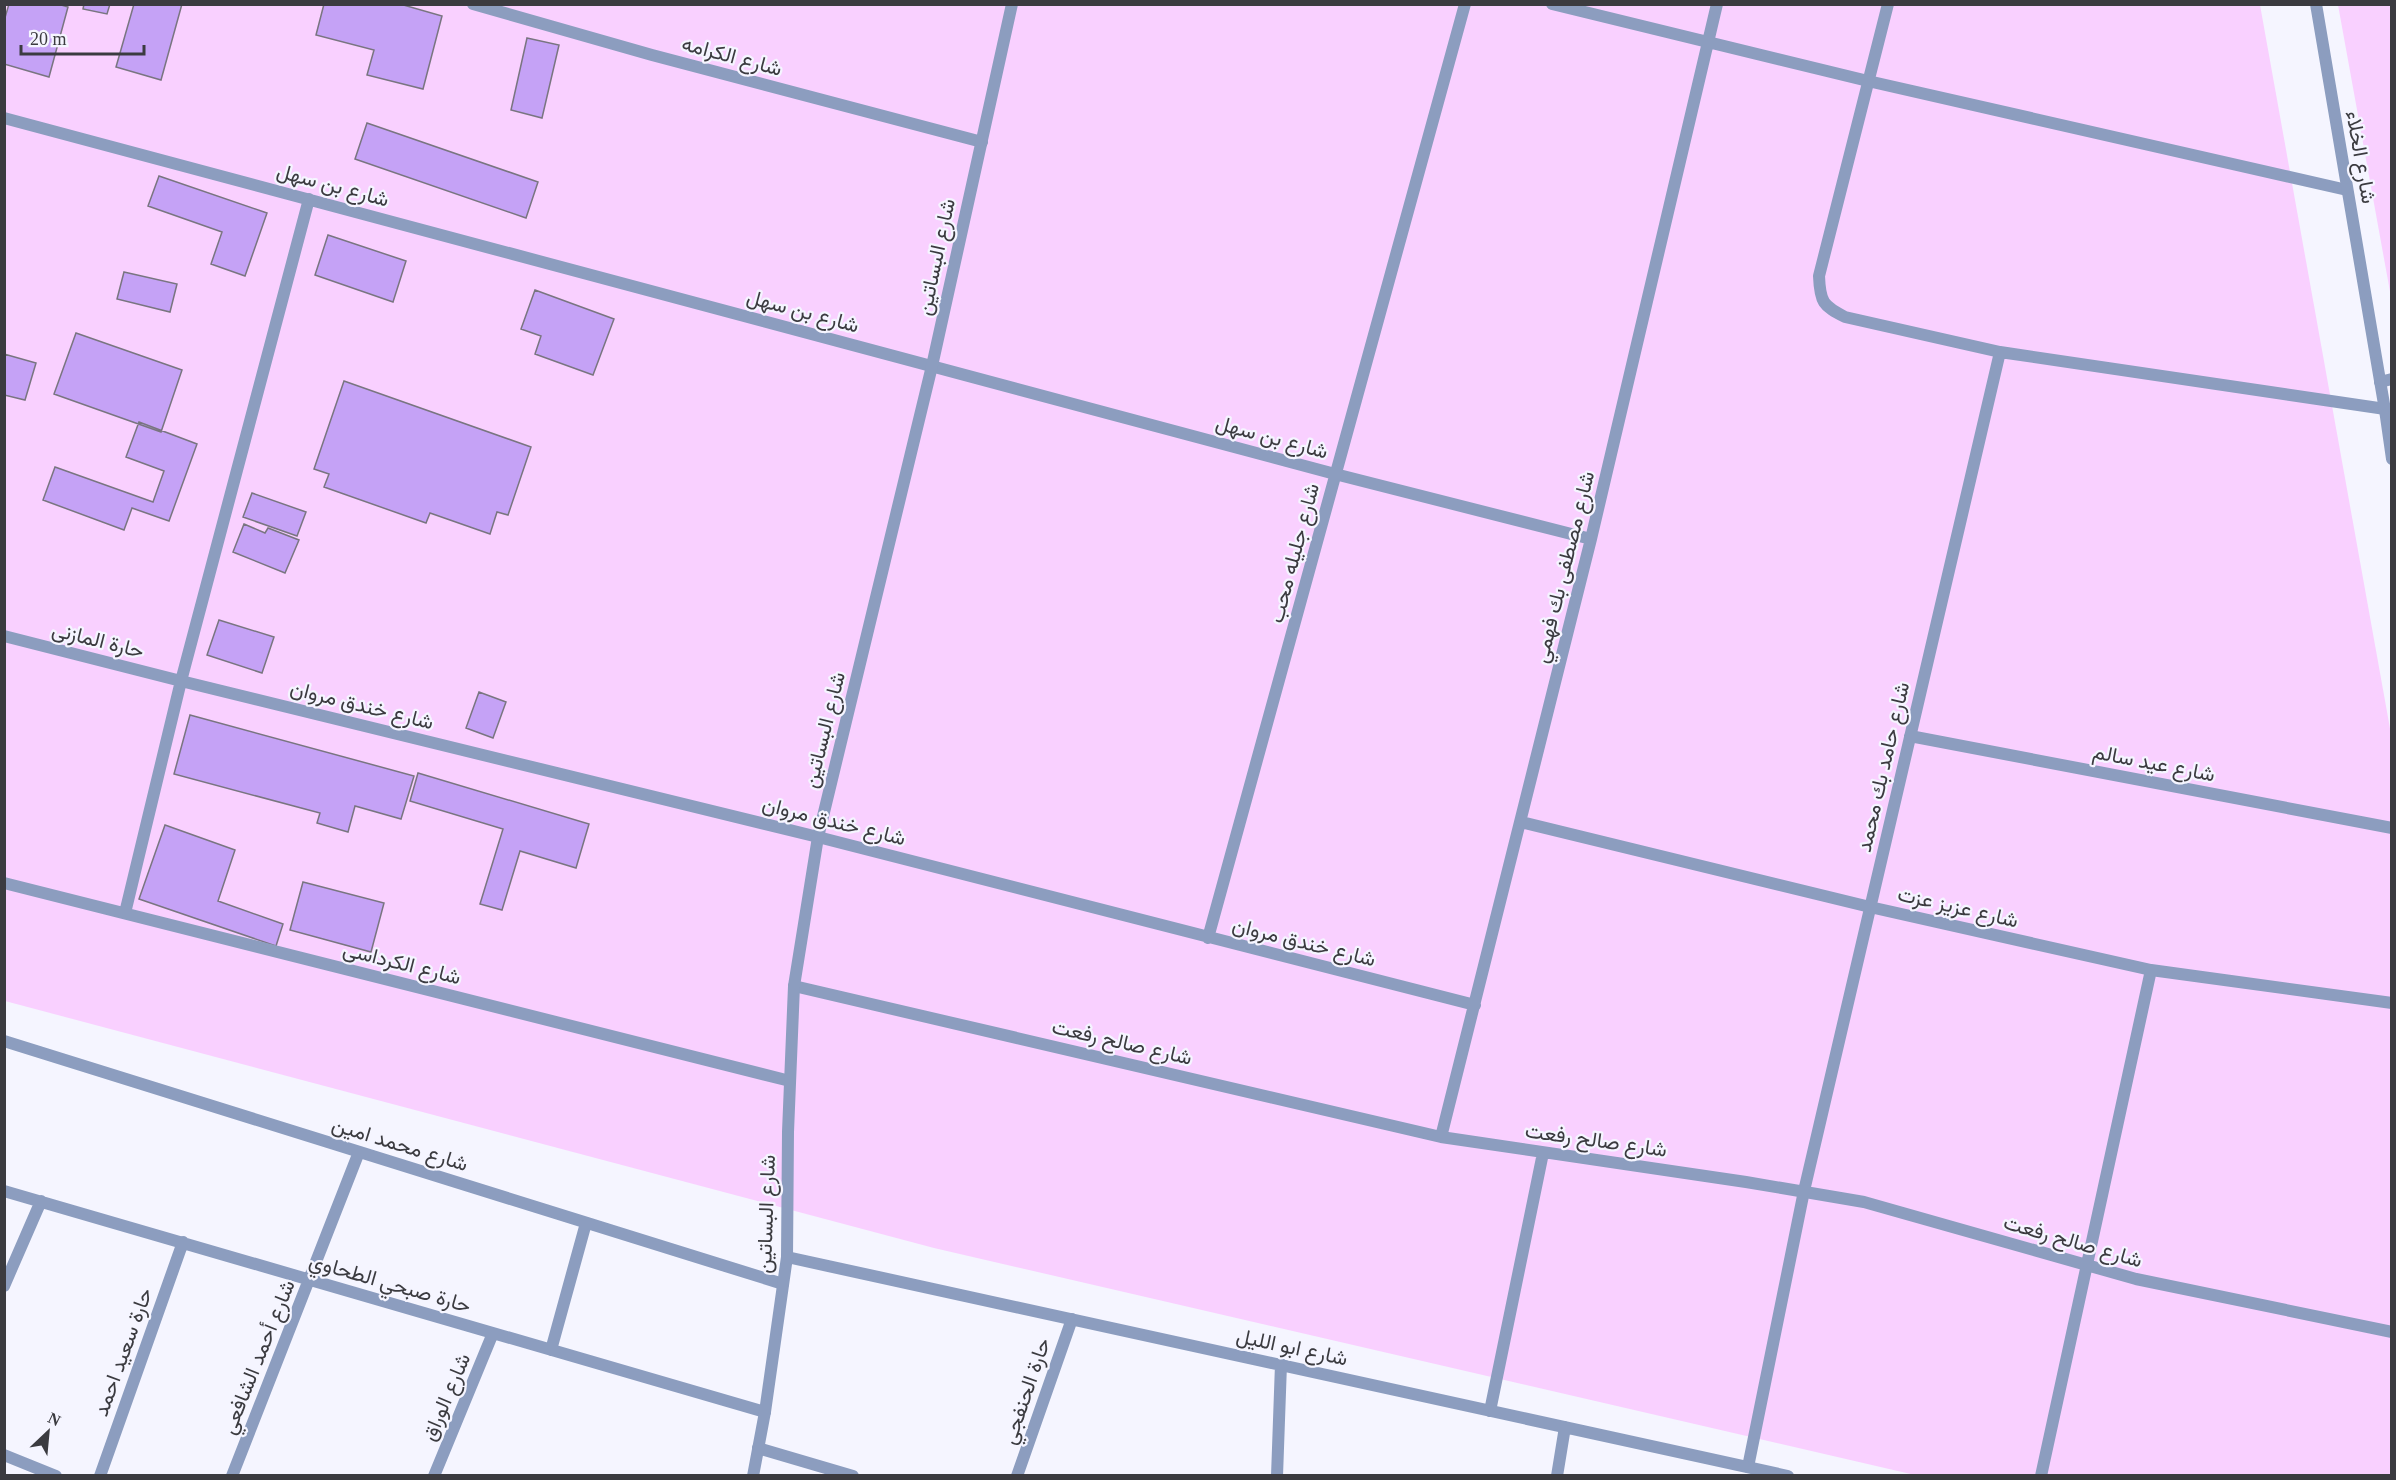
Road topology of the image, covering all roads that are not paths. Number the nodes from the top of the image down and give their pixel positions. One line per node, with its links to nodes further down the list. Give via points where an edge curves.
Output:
1 (473, 4): 11 (street, شارع الكرامه)
2 (1012, 4): 11 (street, شارع البساتين)
3 (1465, 4): 19 (street, شارع جليله محب)
4 (1552, 4): 8 (street)
5 (1717, 4): 8 (street, شارع مصطفى بك فهمي)
6 (1888, 4): 9 (street)
7 (2316, 4): 12 (street, شارع الخلاء)
8 (1706, 42): 9 (street); 20 (street, شارع مصطفى بك فهمي)
9 (1868, 81): 12 (street); 14 (street, via 1819,276 1826,307 1845,317)
10 (4, 118): 13 (street, شارع بن سهل)
11 (981, 142): 15 (street, شارع البساتين)
12 (2347, 190): 16 (street, شارع الخلاء)
13 (309, 199): 15 (street, شارع بن سهل); 22 (street)
14 (2000, 352): 17 (street); 23 (street, شارع حامد بك محمد)
15 (932, 366): 19 (street, شارع بن سهل); 26 (street, شارع البساتين)
16 (2386, 380): 17 (street, شارع الخلاء)
17 (2388, 410): 18 (street, شارع الخلاء)
18 (2391, 459)
19 (1335, 474): 20 (street, شارع بن سهل); 30 (street, شارع جليله محب)
20 (1591, 539): 24 (street, شارع مصطفى بك فهمي)
21 (4, 636): 22 (street, حارة المازنى)
22 (181, 681): 26 (street, شارع خندق مروان); 29 (street)
23 (1910, 736): 25 (street, شارع عيد سالم); 28 (street, شارع حامد بك محمد)
24 (1521, 822): 28 (street, شارع عزيز عزت); 34 (street, شارع مصطفى بك فهمي)
25 (2391, 828)
26 (818, 837): 30 (street, شارع خندق مروان); 32 (street, شارع البساتين)
27 (4, 883): 29 (street, شارع الكرداسى)
28 (1870, 907): 31 (street, شارع عزيز عزت); 41 (street, شارع حامد بك محمد)
29 (125, 913): 36 (street, شارع الكرداسى)
30 (1208, 938): 34 (street, شارع خندق مروان)
31 (2151, 970): 33 (street, شارع عزيز عزت); 46 (street)
32 (794, 986): 36 (street, شارع البساتين); 37 (street, شارع صالح رفعت)
33 (2391, 1003)
34 (1475, 1005): 37 (street, شارع مصطفى بك فهمي)
35 (4, 1041): 38 (street, شارع محمد امين)
36 (790, 1081): 45 (street, شارع البساتين)
37 (1441, 1137): 39 (street, شارع صالح رفعت)
38 (359, 1152): 43 (street, شارع محمد امين); 47 (street, شارع أحمد الشافعي)
39 (1543, 1153): 41 (street, شارع صالح رفعت); 55 (street)
40 (4, 1191): 42 (street, حارة صبحي الطحاوي)
41 (1804, 1191): 46 (street, شارع صالح رفعت, via 1864,1202); 60 (street, شارع حامد بك محمد)
42 (41, 1202): 44 (street, حارة صبحي الطحاوي); 49 (street)
43 (586, 1223): 48 (street, شارع محمد امين); 53 (street)
44 (183, 1242): 47 (street, حارة صبحي الطحاوي); 62 (street, حارة سعيد احمد)
45 (787, 1257): 48 (street, شارع البساتين); 50 (street, شارع ابو الليل)
46 (2088, 1267): 51 (street, شارع صالح رفعت); 71 (street)
47 (309, 1280): 52 (street, حارة صبحي الطحاوي); 63 (street, شارع أحمد الشافعي)
48 (783, 1284): 56 (street, شارع البساتين)
49 (4, 1286)
50 (1072, 1319): 54 (street, شارع ابو الليل); 67 (street, حارة الحنفجي)
51 (2391, 1332)
52 (493, 1333): 53 (street, حارة صبحي الطحاوي); 64 (street, شارع الوراق)
53 (551, 1350): 56 (street, حارة صبحي الطحاوي)
54 (1281, 1364): 55 (street, شارع ابو الليل); 68 (street)
55 (1491, 1411): 57 (street, شارع ابو الليل)
56 (765, 1412): 58 (street, شارع البساتين)
57 (1565, 1426): 60 (street, شارع ابو الليل); 69 (street)
58 (758, 1448): 65 (street, شارع البساتين); 66 (street)
59 (4, 1455): 61 (street)
60 (1747, 1471): 70 (street, شارع ابو الليل)
61 (56, 1476)
62 (100, 1476)
63 (232, 1476)
64 (434, 1476)
65 (753, 1476)
66 (853, 1476)
67 (1017, 1476)
68 (1277, 1476)
69 (1557, 1476)
70 (1788, 1476)
71 (2041, 1476)

